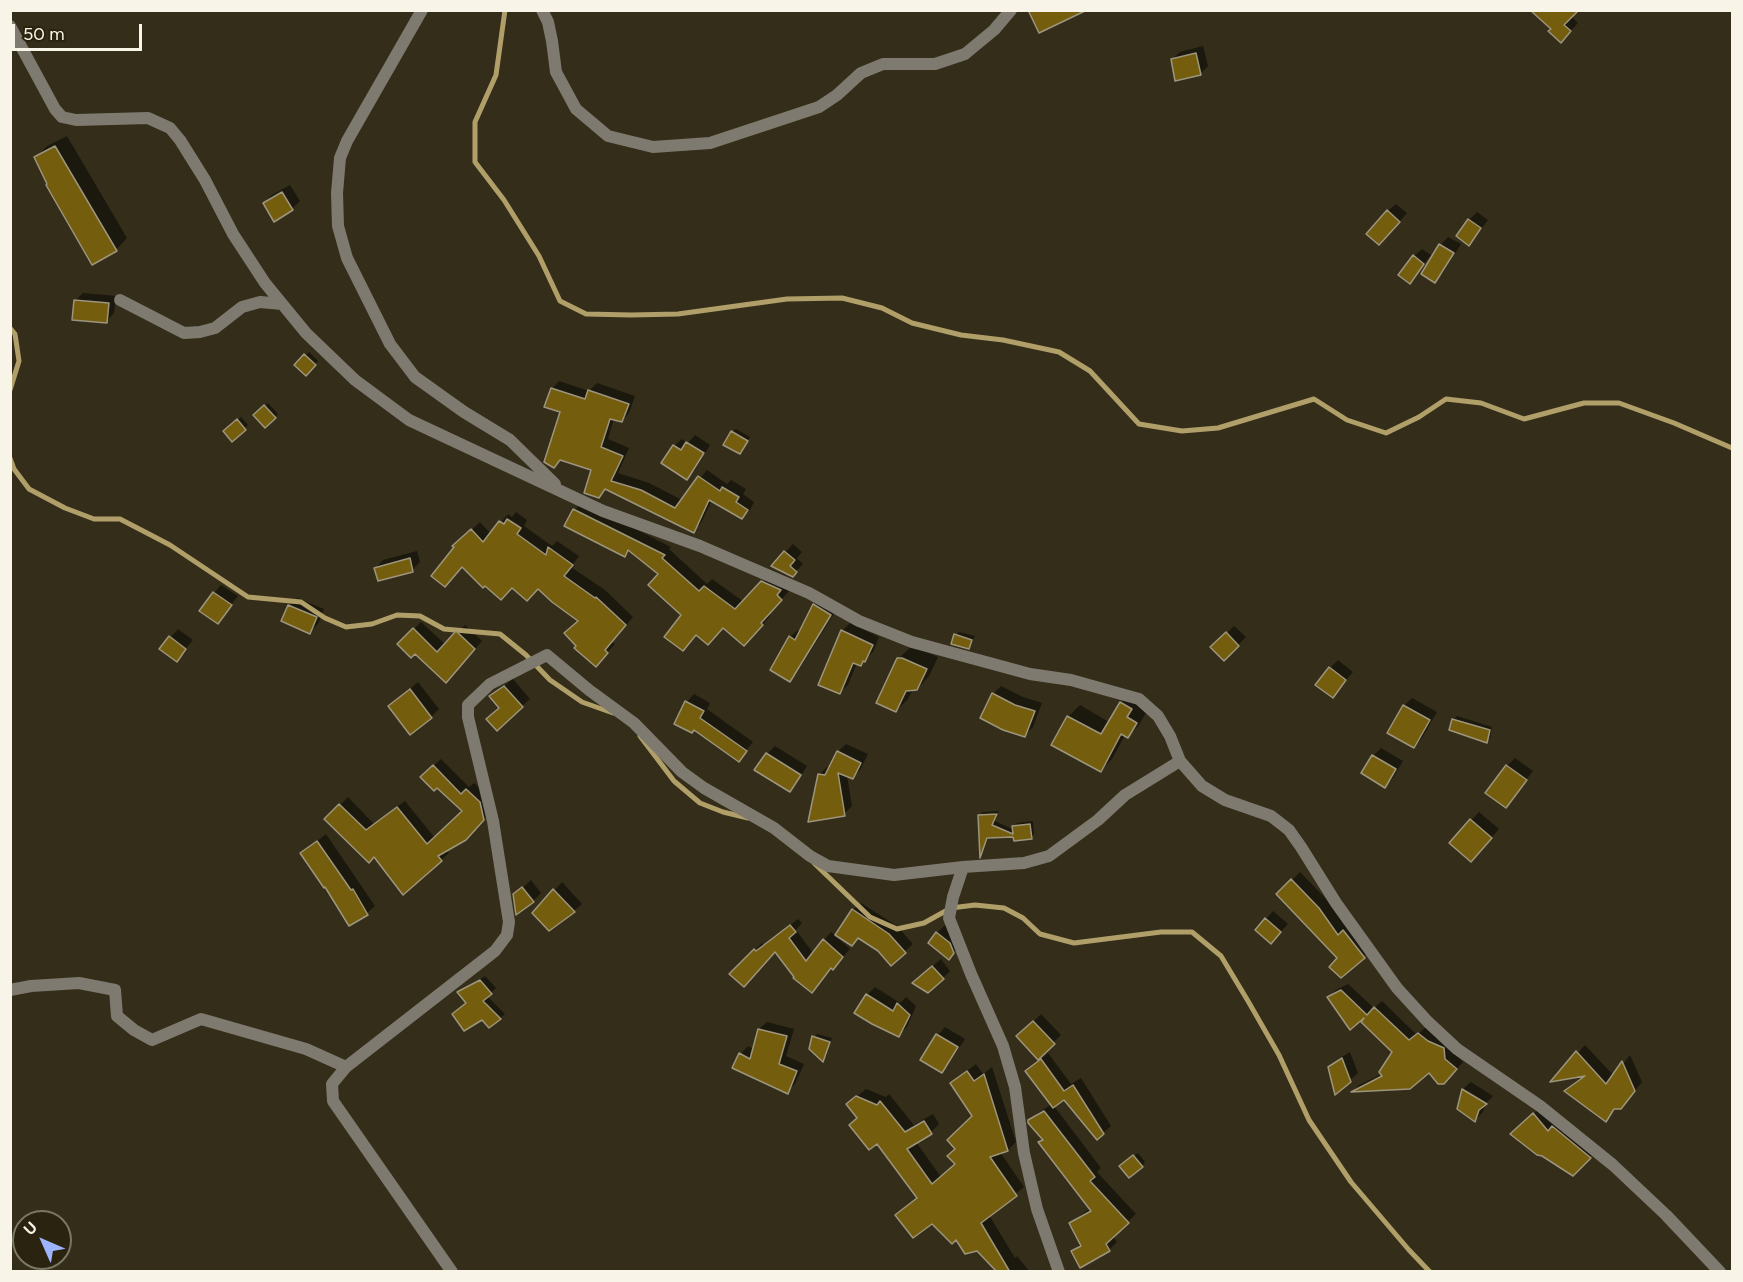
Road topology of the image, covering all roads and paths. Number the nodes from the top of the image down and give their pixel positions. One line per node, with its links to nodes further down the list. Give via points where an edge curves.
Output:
1 (422, 10): 7 (street, via 340,158 338,226 347,258 390,344 415,377 510,440)
2 (542, 10): 3 (street, via 550,31 556,72 576,109 608,136 653,147 710,143 819,107 861,73 883,64 934,64 966,54)
3 (1011, 10)
4 (10, 26): 6 (street, via 63,117 148,118 170,128 205,180 233,234)
5 (120, 300): 6 (street, via 184,333 215,328 242,307 260,302)
6 (282, 304): 7 (street, via 355,380 409,420)
7 (562, 492): 8 (street, via 700,546 912,642 1139,699 1158,716)
8 (1180, 761): 9 (street, via 1125,795 1049,856 1024,863); 14 (street, via 1202,786 1225,800 1271,816 1288,830 1397,988 1428,1022 1457,1049 1540,1106 1613,1165)
9 (963, 867): 11 (street, via 894,875 828,866 682,772 634,723 547,655 490,684 468,705 493,821 509,922 507,935 495,951); 13 (street, via 950,918 1004,1046 1037,1209)
10 (10, 990): 11 (street, via 80,983 115,990 117,1016 152,1040 201,1019 306,1049)
11 (346, 1067): 12 (street, via 332,1084 333,1101)
12 (452, 1272)
13 (1059, 1272)
14 (1720, 1272)

